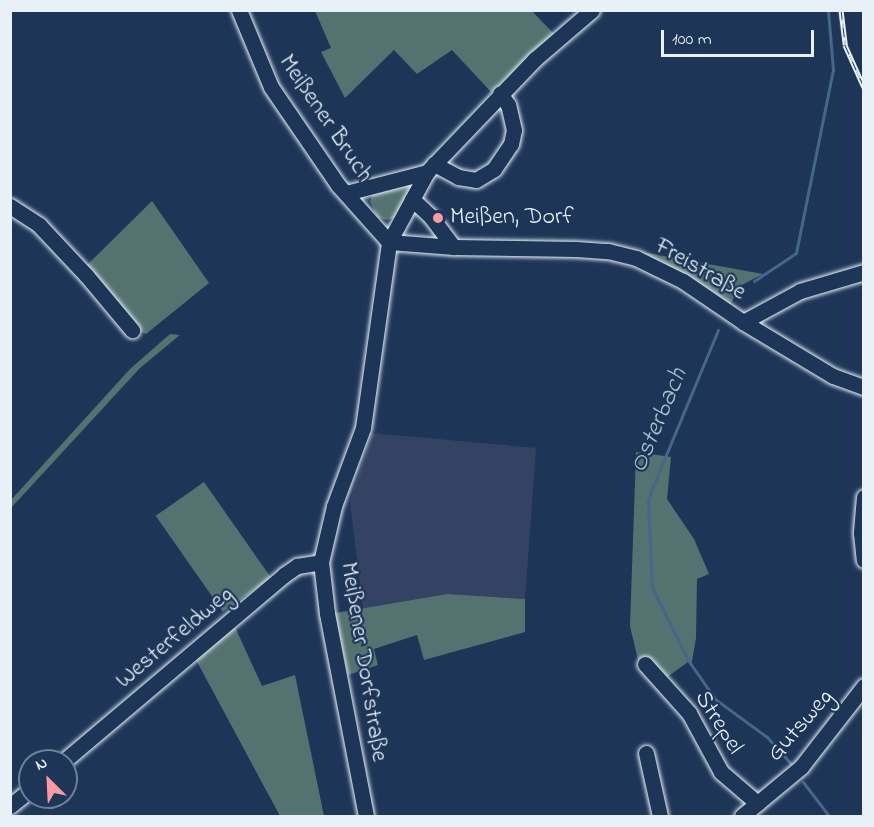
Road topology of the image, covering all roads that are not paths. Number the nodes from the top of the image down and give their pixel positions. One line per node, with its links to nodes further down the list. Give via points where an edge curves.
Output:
1 (239, 10): 5 (street, Meißener Bruch, via 271,87)
2 (592, 10): 3 (street, Meißener Dorfstraße)
3 (500, 93): 4 (street, Meißener Dorfstraße); 4 (street, via 508,105 514,130 511,144 495,169 476,180)
4 (431, 168): 5 (street); 6 (street, Meißener Dorfstraße)
5 (346, 193): 8 (street, Meißener Bruch)
6 (412, 199): 8 (street, Meißener Dorfstraße); 9 (street)
7 (10, 206): 12 (street, via 39,225)
8 (389, 242): 9 (street, Freistraße); 16 (street, Meißener Dorfstraße, via 363,428 334,506)
9 (454, 247): 11 (street, Freistraße, via 576,249 636,258 683,280)
10 (864, 272): 11 (street, via 800,291)
11 (743, 322): 13 (street, Freistraße, via 833,376)
12 (132, 330)
13 (864, 387)
14 (864, 497): 15 (street)
15 (864, 560)
16 (321, 562): 19 (street, Westerfeldweg, via 297,566 284,575); 22 (street, Meißener Dorfstraße, via 327,614)
17 (645, 664): 21 (street, Strepel, via 689,713 721,772)
18 (864, 686): 21 (street, Gutsweg, via 801,767)
19 (78, 749)
20 (646, 753): 23 (street)
21 (757, 803): 24 (street, Gutsweg)
22 (366, 816)
23 (660, 816)
24 (742, 816)

